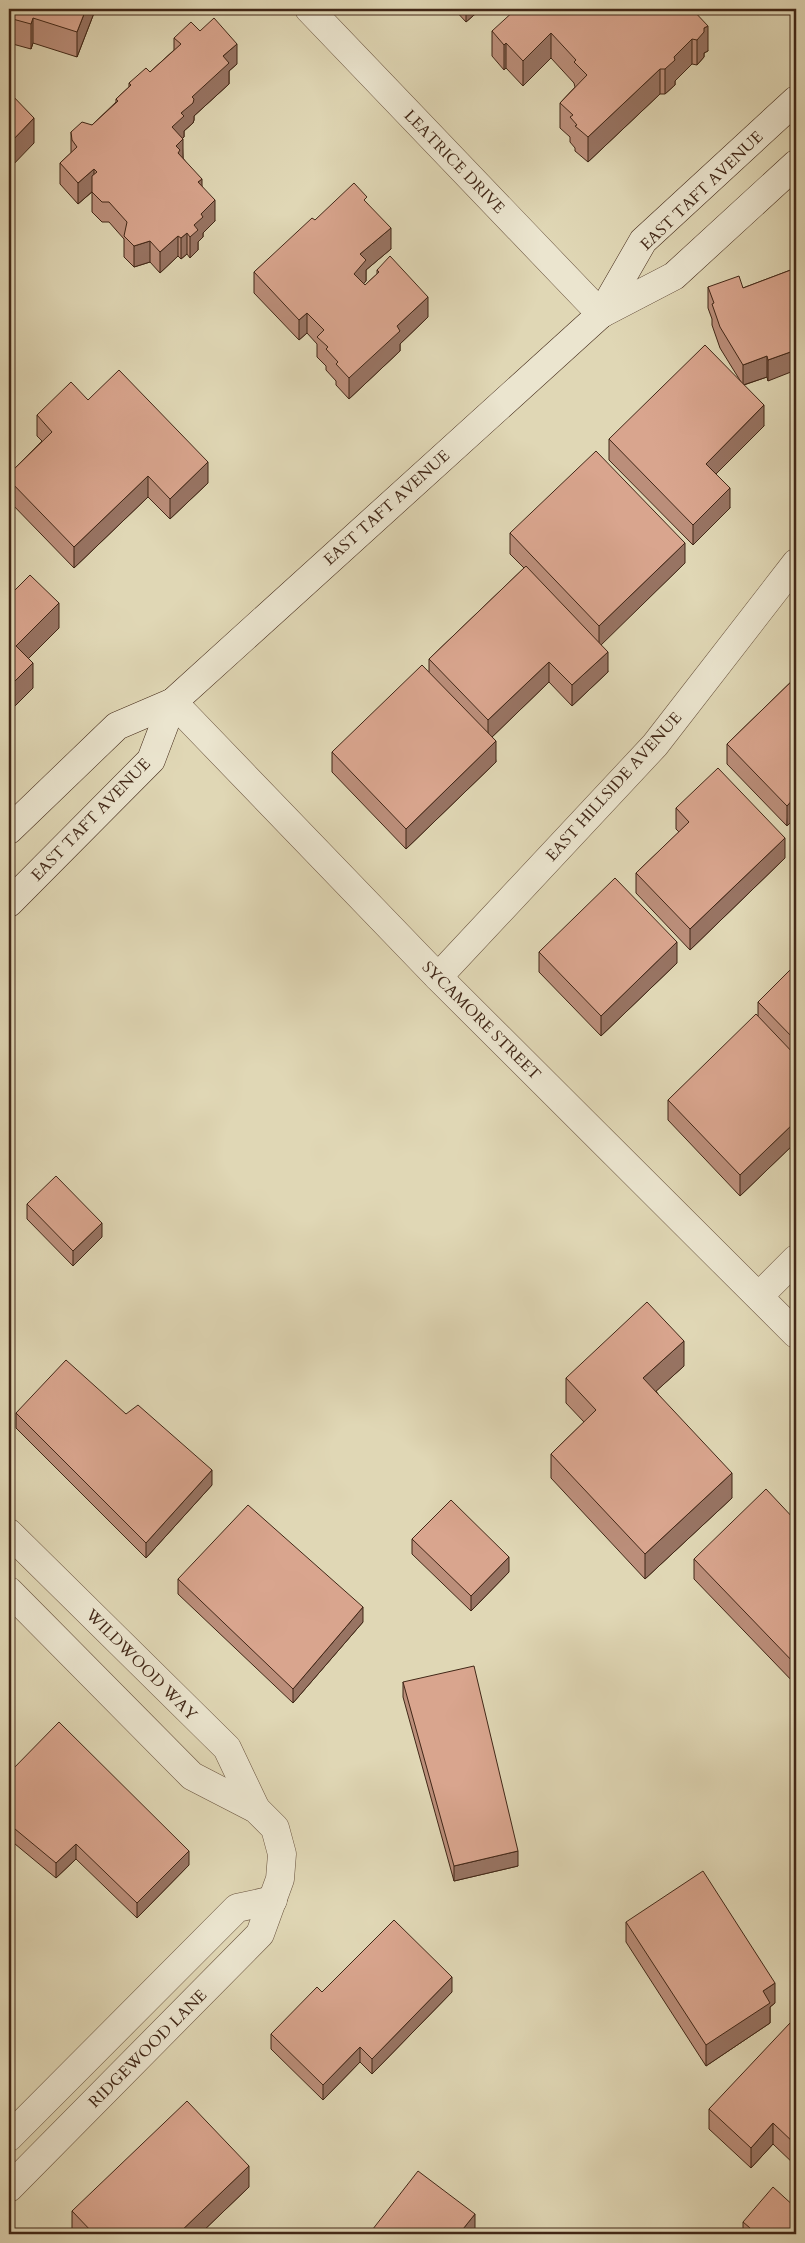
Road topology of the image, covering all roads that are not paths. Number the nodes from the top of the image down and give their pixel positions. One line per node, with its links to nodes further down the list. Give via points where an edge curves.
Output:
1 (308, 9): 4 (street, LEATRICE DRIVE)
2 (796, 100): 4 (street, EAST TAFT AVENUE, via 643,241)
3 (796, 164): 4 (street, EAST TAFT AVENUE, via 674,276)
4 (601, 314): 6 (street, EAST TAFT AVENUE)
5 (796, 563): 9 (street, EAST HILLSIDE AVENUE, via 655,745)
6 (173, 702): 7 (street, EAST TAFT AVENUE, via 117,726); 8 (street, EAST TAFT AVENUE, via 151,760); 9 (street, SYCAMORE STREET)
7 (9, 830)
8 (9, 903)
9 (438, 977): 11 (street, SYCAMORE STREET)
10 (796, 1258): 11 (street)
11 (759, 1296): 12 (street, SYCAMORE STREET)
12 (796, 1334)
13 (9, 1532): 15 (street, WILDWOOD WAY, via 227,1748)
14 (9, 1591): 15 (street, WILDWOOD WAY, via 192,1776)
15 (256, 1809): 16 (street, WILDWOOD WAY, via 275,1828)
16 (282, 1854): 17 (street, RIDGEWOOD LANE, via 280,1878)
17 (273, 1900): 18 (street, via 237,1908); 19 (street, RIDGEWOOD LANE, via 260,1934)
18 (9, 2137)
19 (9, 2188)

